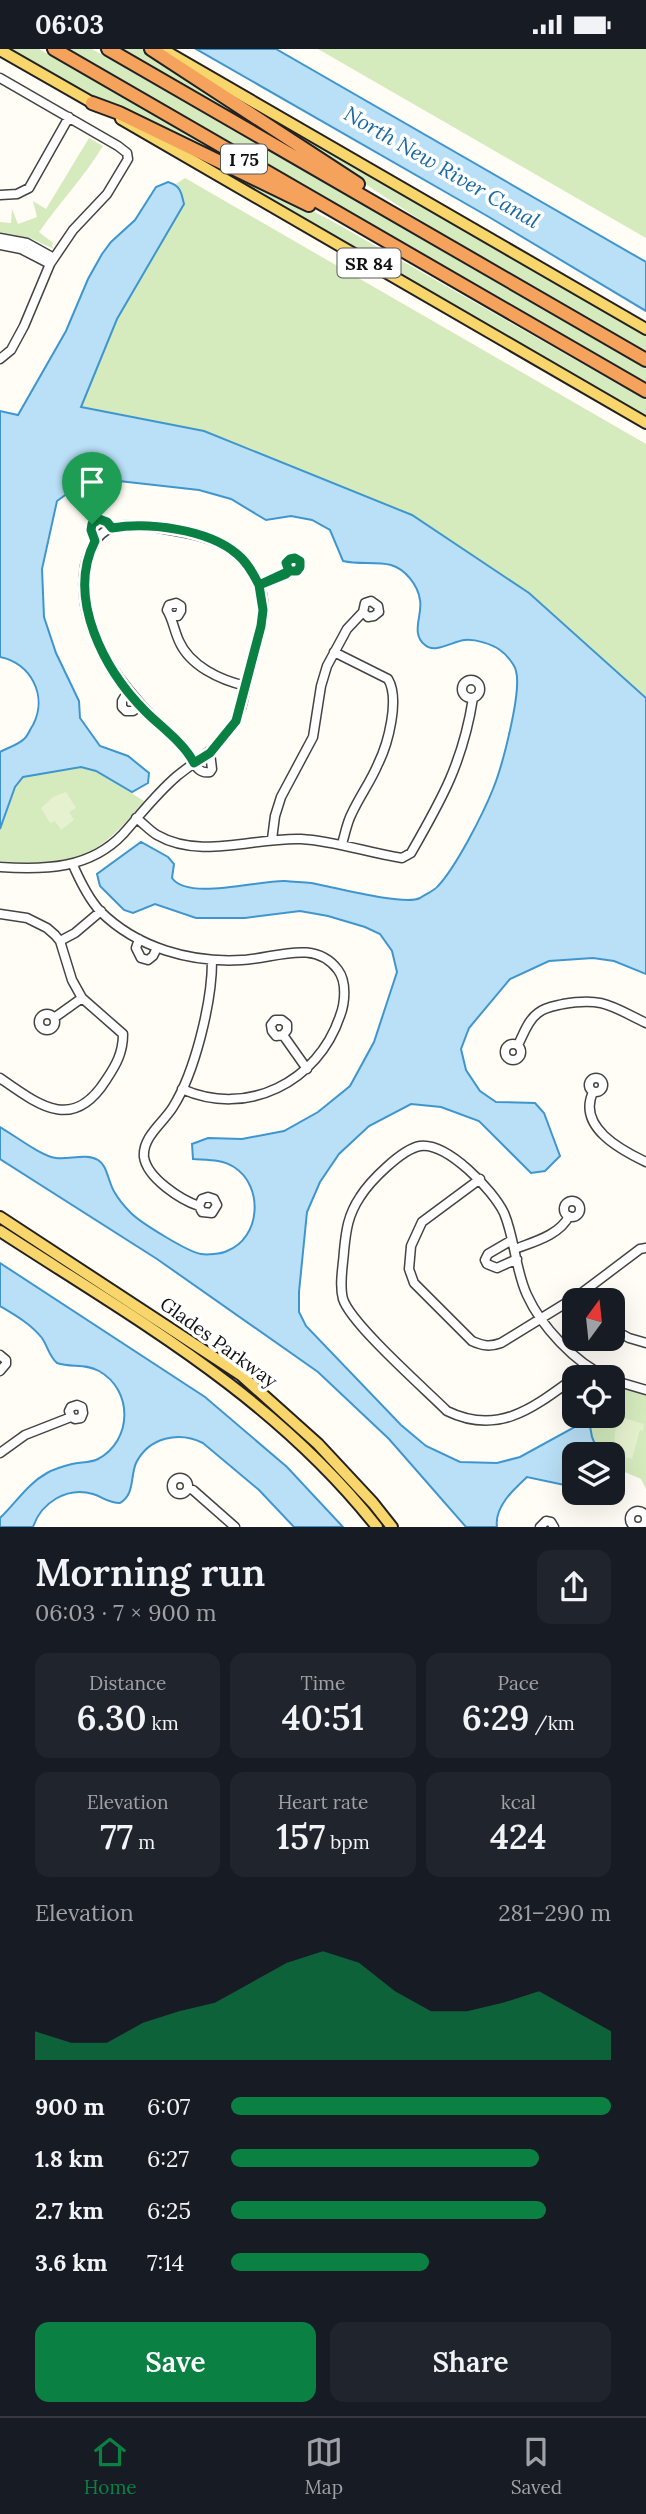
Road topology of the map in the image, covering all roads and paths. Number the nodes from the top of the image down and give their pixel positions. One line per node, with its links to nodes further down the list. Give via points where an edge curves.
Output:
1 (54, 49): 14 (highway, I 75)
2 (108, 49): 10 (highway, I 75)
3 (150, 49): 10 (highway, via 381,199)
4 (162, 49): 15 (main road)
5 (0, 50): 7 (main road, SR 84)
6 (1, 82): 8 (street)
7 (92, 103): 14 (highway); 19 (main road, SR 84)
8 (69, 117): 9 (street, via 29,188); 13 (street, via 118,146 128,159 107,194 73,229)
9 (0, 195)
10 (396, 215): 17 (highway, I 75)
11 (0, 238): 13 (street, via 27,243)
12 (0, 245): 13 (street)
13 (52, 261): 16 (street, via 24,326 11,350)
14 (434, 268): 18 (highway, I 75)
15 (646, 329)
16 (0, 359)
17 (646, 360)
18 (646, 391)
19 (646, 423)
20 (112, 528): 21 (street); 21 (street, via 103,520 94,521); 23 (street, via 142,525 213,539 237,554)
21 (95, 541): 28 (street, via 85,570 87,607 97,638)
22 (289, 571): 23 (street)
23 (259, 585): 27 (street, via 261,626)
24 (363, 612): 26 (street)
25 (173, 616): 27 (street, via 187,653 205,670)
26 (334, 652): 34 (street, via 321,686 313,737 281,797); 35 (street, via 381,674 393,687 394,701 380,761 351,814)
27 (246, 686): 31 (street, via 236,721)
28 (128, 691): 30 (street); 30 (street, via 122,707 133,711)
29 (473, 698): 35 (street, via 462,752 447,790 411,853 402,858)
30 (140, 706): 32 (street)
31 (210, 753): 32 (street); 32 (street, via 210,772 200,772)
32 (194, 763): 33 (street)
33 (136, 818): 34 (street, via 157,835 177,843 203,847); 36 (street, via 115,842)
34 (272, 839): 35 (street)
35 (342, 844)
36 (73, 865): 37 (street); 38 (street)
37 (0, 867)
38 (101, 911): 40 (street); 41 (street)
39 (0, 914): 41 (street, via 40,924)
40 (139, 939): 42 (street); 42 (street, via 136,948 141,958 148,960)
41 (60, 941): 44 (street)
42 (157, 948): 43 (street)
43 (212, 961): 49 (street, via 296,951 322,957 337,968 343,983 342,1013 323,1052); 51 (street, via 201,1034)
44 (82, 998): 45 (street); 50 (street, via 123,1034 123,1048 99,1091 83,1107 65,1111 44,1105)
45 (54, 1018)
46 (646, 1023): 48 (street, via 597,1000 571,1003 537,1013)
47 (283, 1035): 49 (street)
48 (518, 1045)
49 (307, 1069): 51 (street, via 283,1087 244,1099 207,1097)
50 (0, 1079)
51 (182, 1089): 55 (street, via 145,1146 144,1157 155,1179)
52 (593, 1092): 53 (street, via 589,1108 594,1123 608,1141)
53 (646, 1162)
54 (480, 1179): 59 (street, via 503,1213); 64 (street, via 422,1222 411,1246 414,1283 472,1341 482,1345 501,1343); 71 (street, via 427,1146 411,1149 373,1181 348,1220 341,1289 344,1301 360,1325 447,1411 461,1418 494,1422)
55 (199, 1206)
56 (569, 1216): 59 (street, via 553,1233)
57 (0, 1217): 78 (main road, Glades Parkway, via 241,1375 318,1444)
58 (0, 1231): 77 (main road, Glades Parkway, via 233,1385 311,1453)
59 (514, 1245): 61 (street); 61 (street, via 488,1254 485,1260 496,1268)
60 (646, 1248): 62 (street)
61 (517, 1259): 64 (street, via 527,1294)
62 (593, 1288)
63 (562, 1307): 64 (street)
64 (541, 1317): 68 (street)
65 (625, 1337): 66 (street)
66 (646, 1343)
67 (0, 1355): 69 (street, via 6,1364)
68 (585, 1365)
69 (0, 1371)
70 (625, 1384): 72 (street)
71 (562, 1387)
72 (646, 1390)
73 (71, 1417): 74 (street)
74 (1, 1449)
75 (188, 1488): 76 (street)
76 (235, 1527)
77 (377, 1527)
78 (392, 1527)
79 (540, 1527): 80 (street, via 546,1521)
80 (554, 1527)

